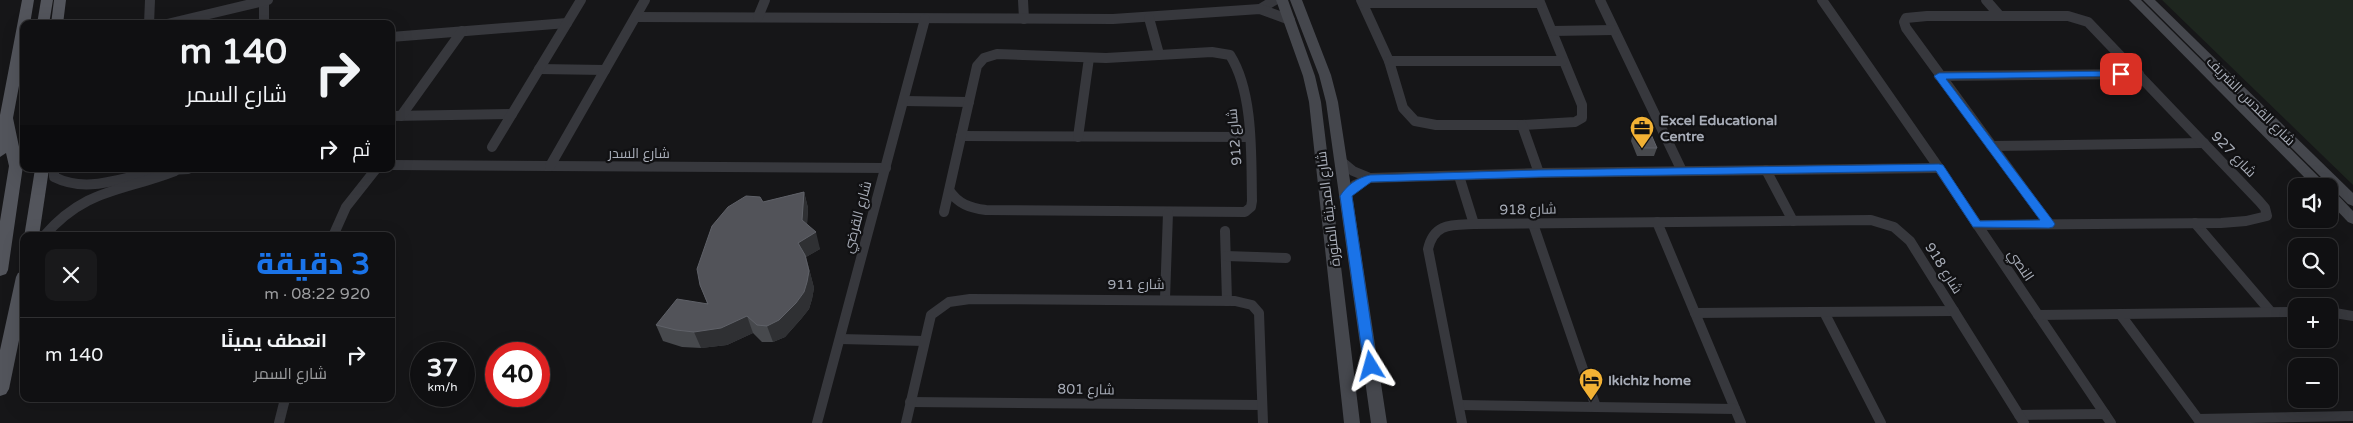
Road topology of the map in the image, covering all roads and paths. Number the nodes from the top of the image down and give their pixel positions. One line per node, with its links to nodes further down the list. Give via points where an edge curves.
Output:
1 (28, 0): 26 (main road)
2 (47, 0): 27 (main road)
3 (60, 0): 28 (main road)
4 (150, 0): 29 (street)
5 (266, 0): 30 (street); 31 (street)
6 (581, 0): 33 (street)
7 (645, 0): 21 (street)
8 (765, 0): 22 (street)
9 (1023, 0): 25 (street)
10 (1275, 0): 19 (street)
11 (1282, 0): 32 (street, شارع المدينة المنورة)
12 (1296, 0): 60 (street, شارع المدينة المنورة, via 1329,89)
13 (1600, 0): 34 (street)
14 (1822, 0): 64 (street, النصي)
15 (1986, 0): 20 (street)
16 (2138, 0): 75 (street, شارع القدس الشريف); 78 (street, شارع القدس الشريف)
17 (1539, 1): 18 (street); 36 (street)
18 (1362, 2): 41 (street)
19 (1260, 9): 23 (street); 32 (street)
20 (2000, 16): 45 (street, شارع 927, via 2080,18 2095,27); 46 (street, شارع 927, via 1906,18 1906,28)
21 (636, 17): 22 (street); 44 (street)
22 (758, 17): 24 (street)
23 (1149, 18): 25 (street); 39 (street)
24 (925, 19): 25 (street); 47 (street, شارع القرضي)
25 (1024, 19)
26 (24, 20)
27 (44, 20)
28 (57, 20)
29 (149, 20)
30 (184, 20)
31 (264, 20)
32 (1290, 20): 126 (street, شارع المدينة المنورة, via 1315,102)
33 (567, 24): 35 (street); 43 (street)
34 (1614, 30): 36 (street); 71 (street)
35 (462, 31): 37 (street); 50 (street)
36 (1552, 31): 42 (street)
37 (395, 37)
38 (20, 43): 51 (main road)
39 (1159, 54): 40 (street, شارع 912); 55 (street, شارع 912, via 1212,52 1230,56 1238,67)
40 (1089, 58): 48 (street, شارع 912, via 990,55 977,66); 54 (street)
41 (1389, 61): 42 (street); 52 (street, via 1403,108 1415,121 1436,125)
42 (1564, 62): 52 (street, via 1582,105 1582,118 1566,123)
43 (539, 69): 44 (street); 49 (street)
44 (605, 70): 62 (street)
45 (2139, 74): 46 (street); 56 (street, شارع 927)
46 (1939, 76): 57 (street, شارع 927)
47 (904, 101): 48 (street); 63 (street, شارع القرضي)
48 (970, 102): 53 (street, شارع 912)
49 (512, 114): 50 (street); 58 (street)
50 (396, 116)
51 (6, 117): 59 (main road); 96 (main road, via 16,166)
52 (1522, 125): 72 (street)
53 (962, 136): 54 (street); 76 (street, شارع 912)
54 (1078, 137): 55 (street)
55 (1250, 137): 81 (street, شارع 912, via 1251,207 1236,214)
56 (2204, 144): 57 (street); 85 (street, شارع 927, via 2259,201 2266,216 2256,220)
57 (1991, 146): 88 (street, شارع 927)
58 (492, 147)
59 (0, 152)
60 (1341, 161): 74 (street, via 1353,171); 77 (street, شارع المدينة المنورة)
61 (395, 165): 62 (street, شارع السدر)
62 (550, 166): 63 (street, شارع السدر)
63 (886, 168): 109 (street, شارع القرضي)
64 (1939, 168): 65 (street); 89 (street, النصي)
65 (1766, 170): 71 (street); 83 (street)
66 (42, 172): 91 (main road)
67 (54, 172): 68 (street, via 54,177 60,181 87,186)
68 (156, 172)
69 (172, 172): 92 (street, via 88,199 72,208)
70 (374, 172): 93 (street, via 346,207)
71 (1682, 172): 72 (street)
72 (1539, 173): 73 (street)
73 (1459, 176): 74 (street); 86 (street)
74 (1370, 178): 77 (street, via 1355,185)
75 (2313, 178)
76 (949, 190): 80 (street, شارع 912); 81 (street, شارع 912, via 957,202 986,210)
77 (1346, 196): 127 (street, شارع المدينة المنورة)
78 (2353, 202)
79 (2338, 203): 82 (street)
80 (944, 212)
81 (1168, 213): 98 (street)
82 (2353, 219)
83 (1793, 221): 84 (street, شارع 918); 100 (street, شارع 918, via 1870,220 1894,227 1910,241)
84 (1656, 222): 87 (street, شارع 918); 104 (street)
85 (2194, 223): 88 (street, شارع 927); 102 (street)
86 (1474, 224): 87 (street, شارع 918); 115 (street, شارع 918, via 1439,228 1432,234 1428,249)
87 (1534, 224): 116 (street)
88 (2049, 224): 89 (street, شارع 927)
89 (1977, 225): 107 (street, النصي)
90 (1225, 231): 94 (street)
91 (32, 232)
92 (48, 232)
93 (335, 232)
94 (1226, 256): 95 (street); 99 (street)
95 (1286, 258)
96 (0, 270)
97 (20, 295): 111 (main road)
98 (1165, 299): 99 (street, شارع 911); 110 (street, شارع 911, via 960,299 936,308 928,321)
99 (1227, 301): 114 (street, شارع 911, via 1244,301 1259,313)
100 (1954, 311): 101 (street); 119 (street, شارع 918)
101 (1824, 312): 104 (street); 130 (street)
102 (2272, 312): 103 (street); 105 (street)
103 (2288, 312)
104 (1695, 313): 117 (street)
105 (2120, 314): 107 (street); 121 (street)
106 (2338, 314): 108 (street)
107 (2038, 315): 120 (street, النصي)
108 (2353, 316)
109 (840, 339): 110 (street); 123 (street, شارع القرضي)
110 (924, 341): 113 (street, شارع 911)
111 (0, 389)
112 (284, 402): 122 (street)
113 (910, 402): 114 (street, شارع 801); 124 (street, شارع 911)
114 (1262, 405): 125 (street, شارع 911)
115 (1459, 405): 116 (street); 128 (street, شارع 918)
116 (1596, 407): 117 (street)
117 (1735, 409): 129 (street)
118 (2353, 416): 121 (street)
119 (2021, 419): 120 (street, شارع 918)
120 (2108, 419)
121 (2200, 421)
122 (279, 423)
123 (817, 423)
124 (906, 423)
125 (1263, 423)
126 (1352, 423)
127 (1379, 423)
128 (1462, 423)
129 (1740, 423)
130 (1881, 423)

